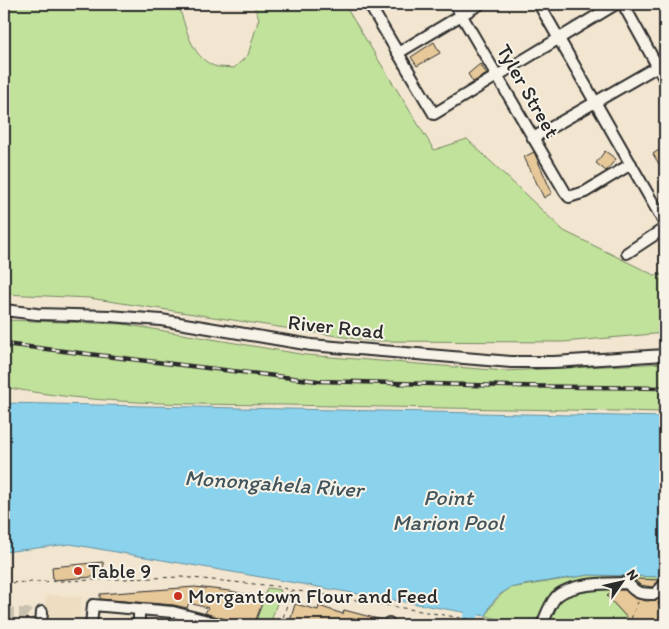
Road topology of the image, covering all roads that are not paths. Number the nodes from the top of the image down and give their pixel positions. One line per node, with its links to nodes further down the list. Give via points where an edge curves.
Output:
1 (369, 4): 9 (street)
2 (455, 4): 7 (street, Tyler Street)
3 (480, 4): 7 (street)
4 (539, 4): 8 (street)
5 (616, 4): 8 (street)
6 (623, 4): 10 (street)
7 (462, 16): 9 (street); 11 (street, Tyler Street)
8 (559, 38): 11 (street); 13 (street)
9 (398, 53): 11 (street, via 434,114)
10 (662, 64): 12 (street); 13 (street)
11 (498, 77): 14 (street, Tyler Street)
12 (665, 80)
13 (597, 102): 14 (street); 15 (street)
14 (533, 138): 15 (street, Tyler Street, via 569,197 585,192)
15 (632, 164): 16 (street)
16 (665, 226): 17 (street)
17 (627, 252)
18 (4, 310): 19 (street, River Road, via 44,315 146,318 311,345 511,362)
19 (665, 355)
20 (665, 584): 26 (street, via 655,594 641,594 628,582 565,590 554,599)
21 (139, 609): 22 (street, via 173,612); 23 (street, via 93,605); 24 (street)
22 (211, 624): 25 (street)
23 (91, 625)
24 (139, 625)
25 (222, 625)
26 (542, 625)

